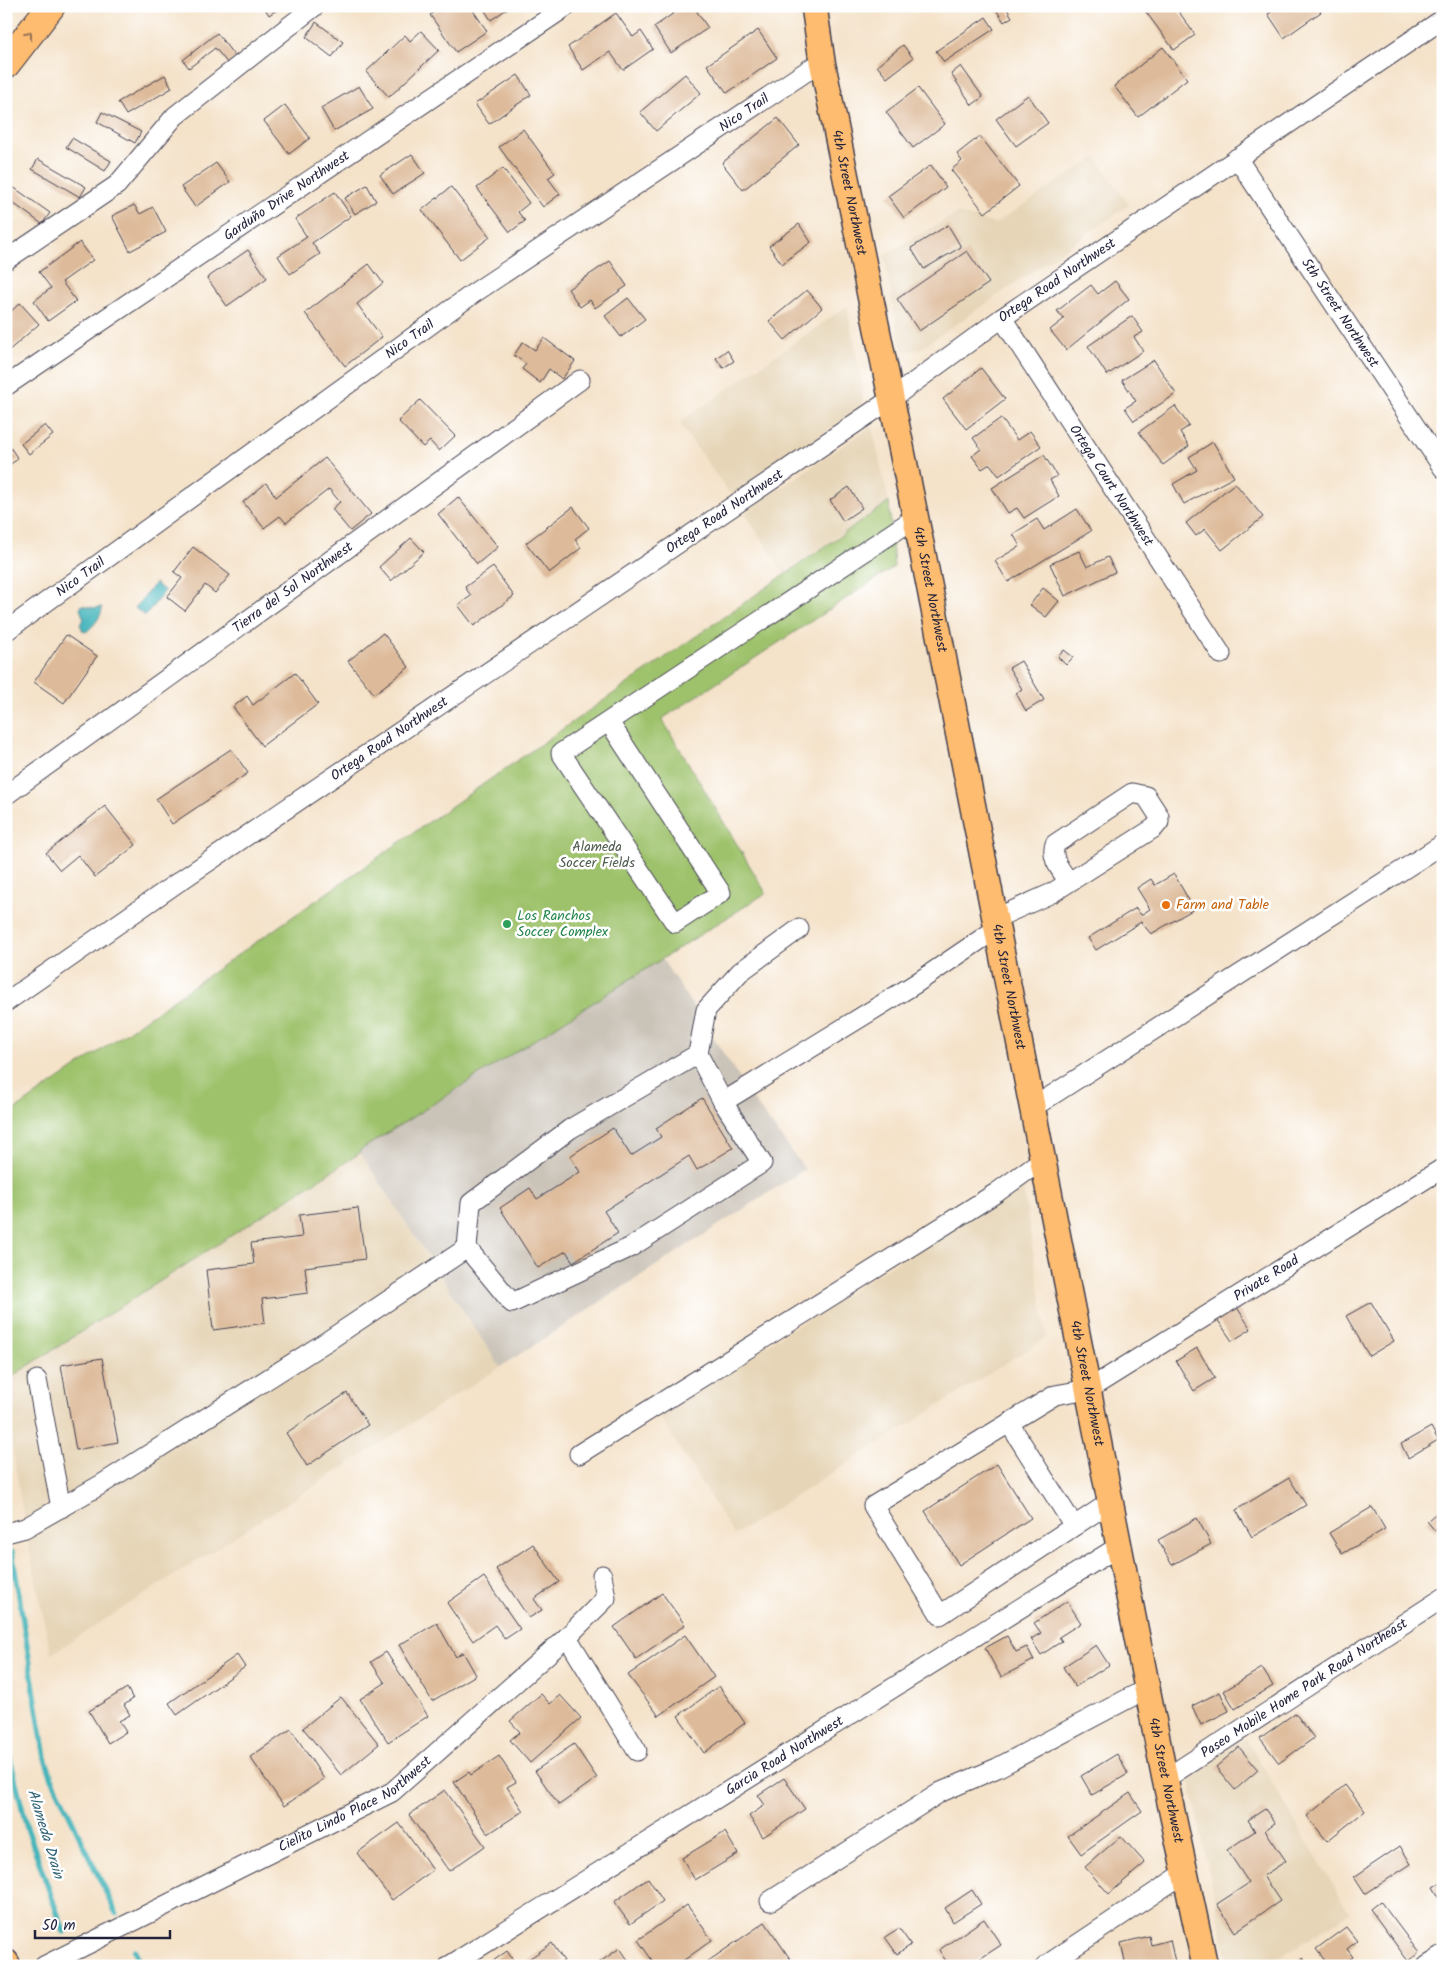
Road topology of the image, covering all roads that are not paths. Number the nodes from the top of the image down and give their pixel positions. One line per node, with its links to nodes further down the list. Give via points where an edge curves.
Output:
1 (51, 6): 7 (highway, one-way to 1)
2 (315, 6): 9 (street, via 175,116 116,185)
3 (567, 6): 12 (street, Garduño Drive Northwest)
4 (819, 9): 6 (main road, 4th Street Northwest)
5 (1443, 19): 8 (street, Ortega Road Northwest)
6 (822, 61): 13 (main road, 4th Street Northwest); 16 (street, Nico Trail, via 459,303)
7 (6, 64)
8 (1237, 158): 10 (street, Ortega Road Northwest); 14 (street, 5th Street Northwest)
9 (6, 260)
10 (1002, 318): 13 (street, Ortega Road Northwest); 17 (street, Ortega Court Northwest)
11 (580, 380): 19 (street, Tierra del Sol Northwest)
12 (6, 386)
13 (891, 399): 15 (main road, 4th Street Northwest); 24 (street, Ortega Road Northwest)
14 (1443, 468)
15 (915, 518): 18 (street); 22 (main road, 4th Street Northwest)
16 (6, 631)
17 (1221, 654)
18 (609, 722): 18 (street, via 561,753 675,923 721,893)
19 (6, 795)
20 (1443, 844): 27 (street)
21 (1069, 882): 21 (street, via 1154,828 1159,816 1146,796 1132,794 1055,844 1052,851 1054,859); 22 (street)
22 (995, 924): 26 (street, via 914,984); 27 (main road, 4th Street Northwest)
23 (799, 929): 25 (street, via 740,972 706,1010)
24 (6, 1002)
25 (698, 1054): 26 (street); 30 (street, via 570,1129 471,1203)
26 (723, 1102): 30 (street, via 762,1162 631,1247 512,1303)
27 (1032, 1108): 28 (main road, 4th Street Northwest)
28 (1042, 1160): 32 (main road, 4th Street Northwest); 34 (street, via 980,1204)
29 (1443, 1168): 32 (street, Private Road)
30 (468, 1248): 36 (street)
31 (37, 1380): 36 (street)
32 (1089, 1389): 33 (street, via 1055,1395); 35 (main road, 4th Street Northwest)
33 (1009, 1423): 37 (street); 37 (street, via 873,1506 940,1615)
34 (579, 1454)
35 (1112, 1501): 37 (street); 39 (main road, 4th Street Northwest)
36 (61, 1508): 38 (street, via 25,1528)
37 (1074, 1526)
38 (6, 1534)
39 (1121, 1545): 43 (main road, 4th Street Northwest); 50 (street, Garcia Road Northwest)
40 (602, 1575): 42 (street, Cielito Lindo Place Northwest, via 606,1598)
41 (1443, 1598): 45 (street, Paseo Mobile Home Park Road Northeast)
42 (567, 1637): 44 (street); 49 (street, Cielito Lindo Place Northwest, via 392,1792)
43 (1148, 1688): 45 (main road, 4th Street Northwest); 47 (street, via 997,1768 941,1792)
44 (637, 1751)
45 (1165, 1779): 46 (main road, 4th Street Northwest)
46 (1186, 1872): 51 (street); 52 (main road, 4th Street Northwest)
47 (770, 1901)
48 (1443, 1956): 53 (street)
49 (44, 1966)
50 (449, 1966)
51 (1045, 1966)
52 (1205, 1966)
53 (1427, 1966)

